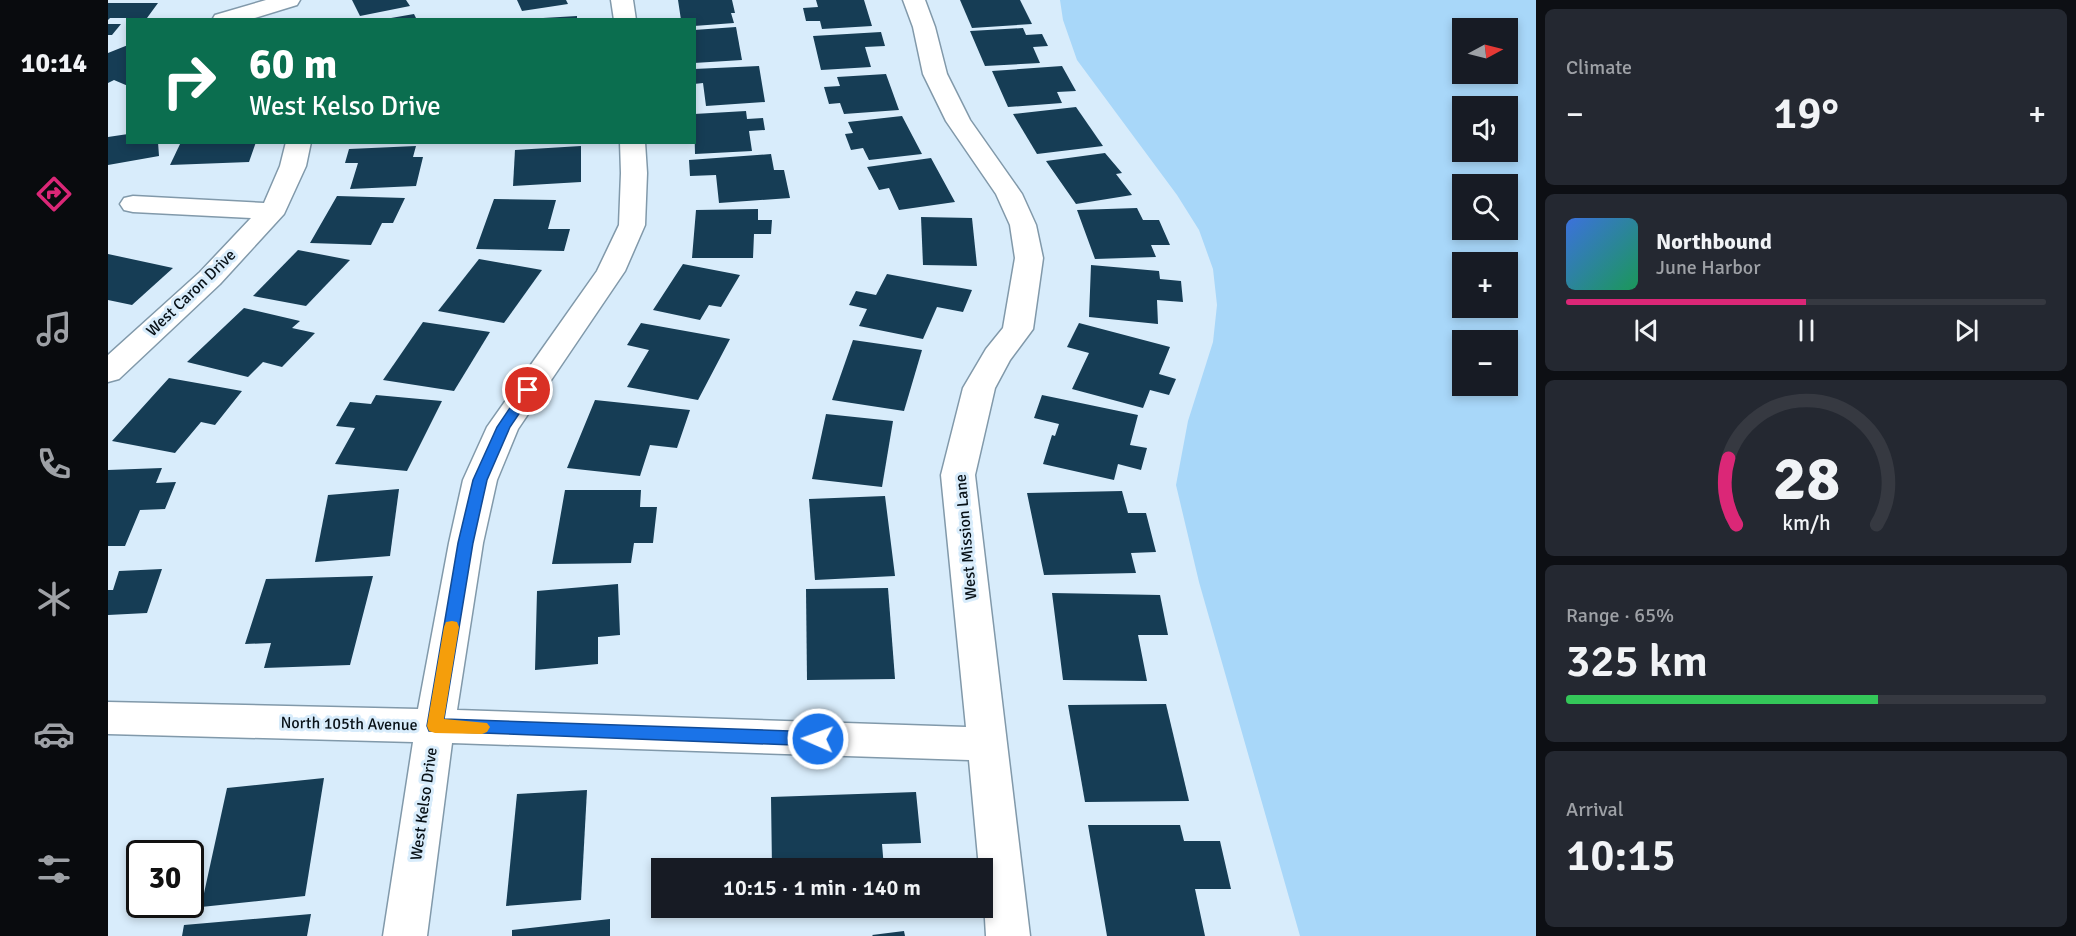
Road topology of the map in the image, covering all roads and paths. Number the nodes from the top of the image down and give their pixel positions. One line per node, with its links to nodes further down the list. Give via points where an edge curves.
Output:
1 (622, 0): 5 (street)
2 (914, 0): 13 (street, West Mission Lane, via 935,74 958,121 1009,194 1023,225 1029,258 1018,329 979,388 958,475)
3 (296, 3): 4 (street)
4 (232, 18)
5 (625, 18)
6 (298, 144): 9 (street, West Caron Drive)
7 (633, 144): 12 (street, West Kelso Drive, via 632,225 610,271 503,427 480,480)
8 (133, 204): 9 (street)
9 (272, 211): 10 (street, West Caron Drive, via 210,278)
10 (108, 372)
11 (108, 718): 12 (street, North 105th Avenue)
12 (435, 726): 13 (street, North 105th Avenue); 14 (street, West Kelso Drive)
13 (986, 744): 15 (street, West Mission Lane)
14 (405, 936)
15 (1008, 936)

